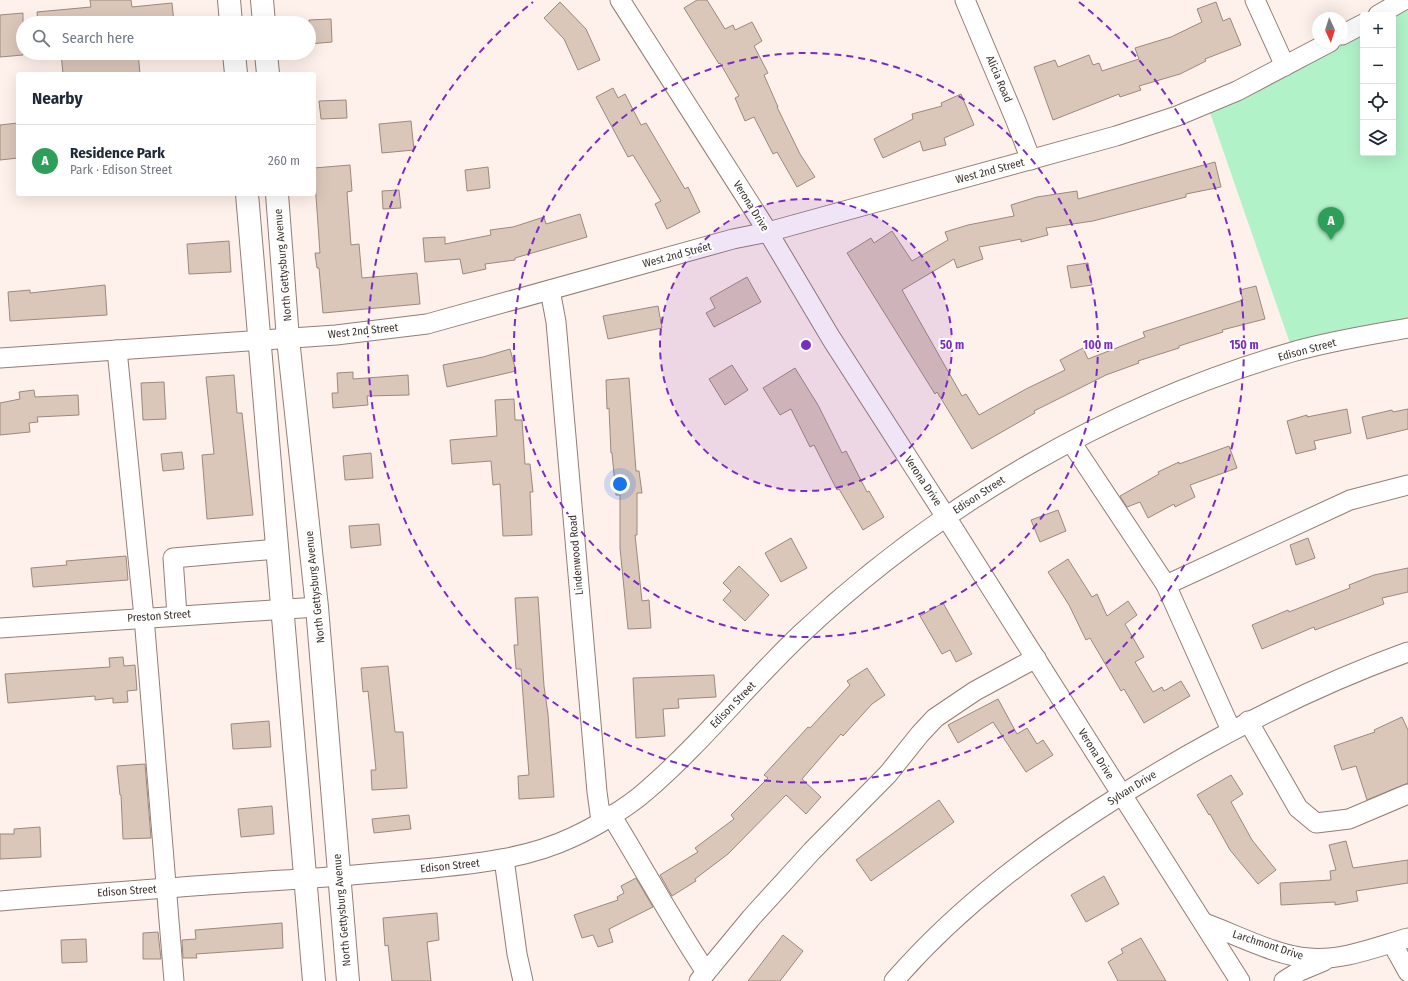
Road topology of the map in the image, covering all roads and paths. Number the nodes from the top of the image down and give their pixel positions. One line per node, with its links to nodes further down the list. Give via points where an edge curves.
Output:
1 (229, 0): 8 (main road)
2 (262, 0): 9 (main road)
3 (620, 0): 21 (street, Verona Drive)
4 (965, 0): 18 (street, Alicia Road)
5 (1255, 0): 15 (street)
6 (1404, 0): 7 (street)
7 (1383, 12)
8 (230, 16)
9 (263, 16)
10 (1360, 26): 11 (street)
11 (1348, 32)
12 (1319, 48): 15 (street, West 2nd Street)
13 (235, 60): 16 (main road)
14 (267, 60): 17 (main road)
15 (1285, 66): 18 (street, West 2nd Street, via 1237,91 1178,116)
16 (236, 72)
17 (268, 72)
18 (1031, 160): 21 (street, West 2nd Street)
19 (247, 196): 25 (main road)
20 (277, 196): 24 (main road, North Gettysburg Avenue)
21 (768, 232): 22 (street, West 2nd Street, via 733,239); 30 (street, Verona Drive, via 831,338)
22 (550, 290): 24 (street, West 2nd Street, via 427,324); 44 (street, Lindenwood Road, via 556,322 597,792)
23 (1408, 328): 28 (street, Edison Street, via 1355,337 1293,352 1241,369 1115,419)
24 (288, 338): 25 (street, West 2nd Street); 33 (main road, North Gettysburg Avenue)
25 (261, 340): 26 (street, West 2nd Street); 31 (main road)
26 (117, 350): 27 (street, West 2nd Street); 36 (street)
27 (0, 358)
28 (1070, 442): 30 (street, Edison Street); 32 (street)
29 (1408, 485): 32 (street, via 1350,500)
30 (946, 516): 39 (street, Verona Drive); 44 (street, Edison Street, via 839,600 799,636 701,739 644,794)
31 (277, 549): 34 (main road); 35 (street, via 173,558)
32 (1166, 585): 41 (street)
33 (317, 607): 34 (street, Preston Street); 46 (main road, North Gettysburg Avenue)
34 (282, 609): 35 (street, Preston Street); 47 (main road)
35 (177, 615): 36 (street, Preston Street)
36 (144, 617): 37 (street, Preston Street); 48 (street)
37 (0, 628)
38 (1408, 652): 40 (street, Sylvan Drive, via 1329,683)
39 (1036, 658): 43 (street, Verona Drive); 54 (street, via 975,691 935,718 888,774 751,918)
40 (1248, 721): 41 (street, Sylvan Drive); 42 (street, via 1298,808 1316,823 1349,819)
41 (1231, 730): 43 (street, Sylvan Drive, via 1178,759)
42 (1408, 794)
43 (1122, 795): 50 (street, Verona Drive); 59 (street, Sylvan Drive, via 1095,810 1022,862 982,895 910,962)
44 (606, 818): 45 (street, Edison Street, via 571,838 530,853); 54 (street, via 633,851)
45 (504, 859): 46 (street, Edison Street); 58 (street)
46 (339, 878): 47 (street, Edison Street); 57 (main road, North Gettysburg Avenue)
47 (305, 879): 48 (street, Edison Street); 56 (main road)
48 (166, 888): 49 (street, Edison Street); 55 (street)
49 (0, 901)
50 (1204, 923): 52 (street, Larchmont Drive, via 1297,957); 60 (street, Verona Drive)
51 (1400, 941): 52 (street, Larchmont Drive); 53 (street)
52 (1333, 958): 61 (street, Larchmont Drive)
53 (1408, 972)
54 (703, 977)
55 (174, 981)
56 (314, 981)
57 (348, 981)
58 (523, 981)
59 (894, 981)
60 (1239, 981)
61 (1284, 981)

